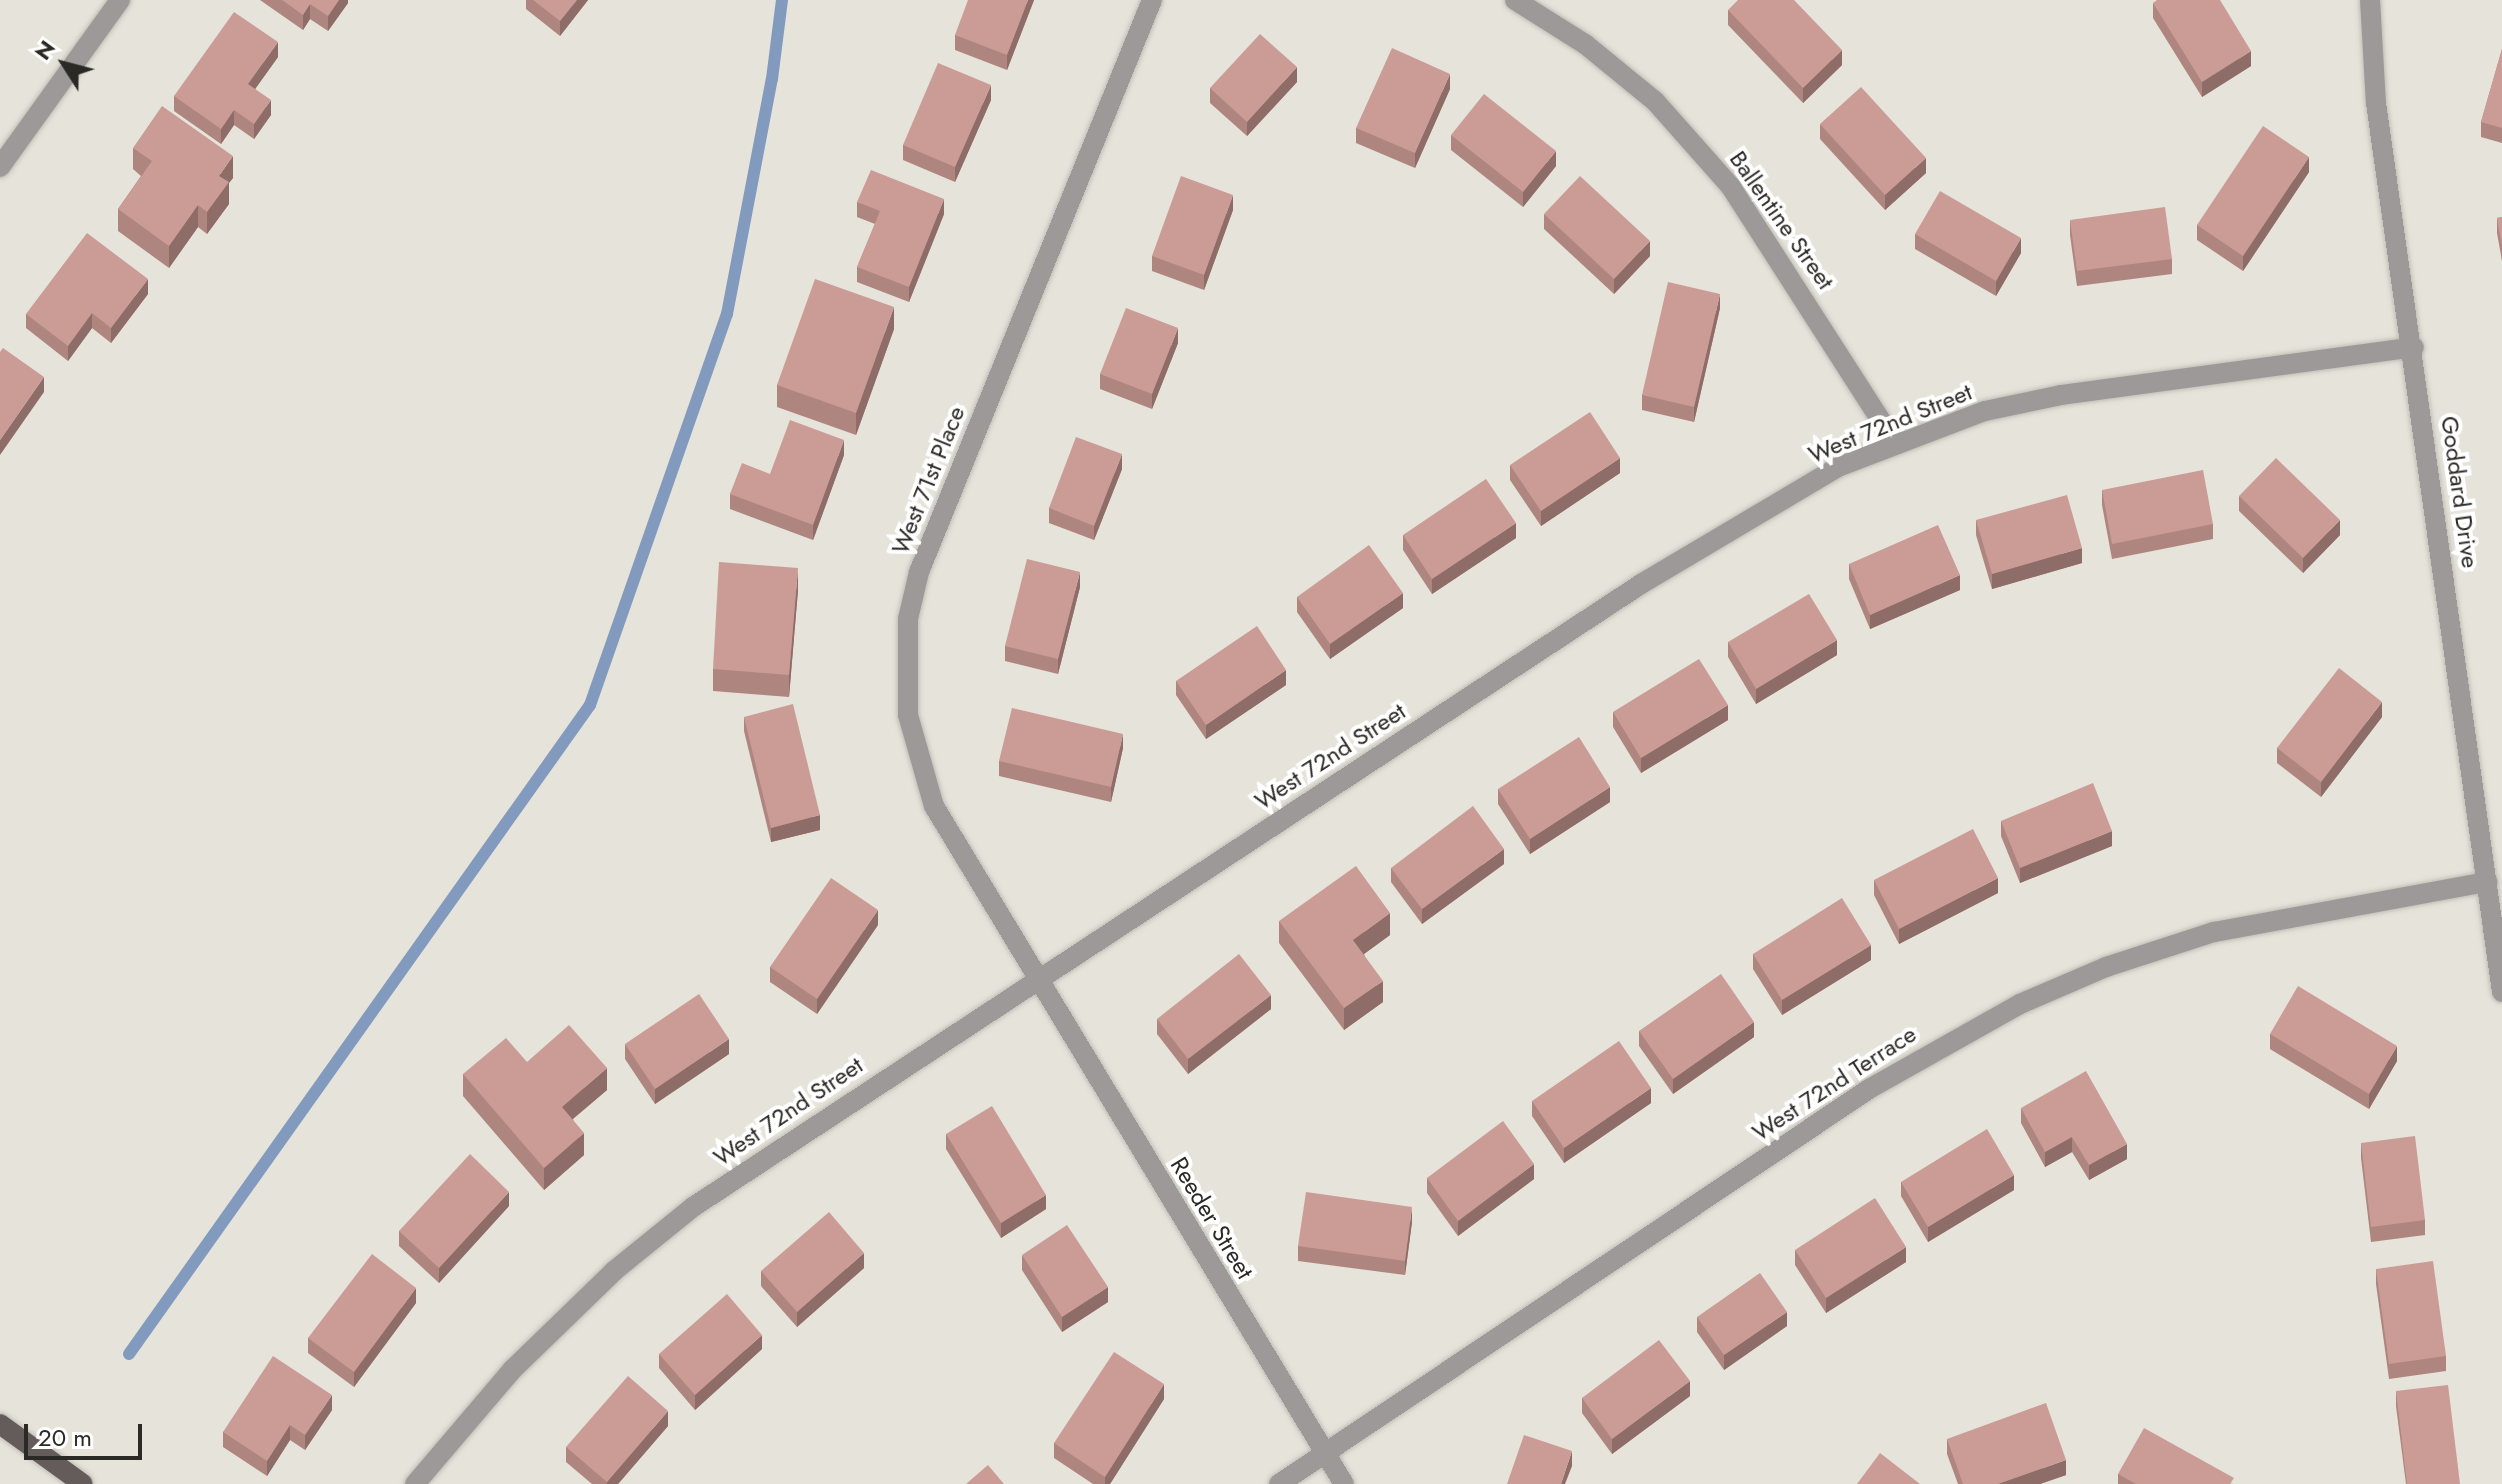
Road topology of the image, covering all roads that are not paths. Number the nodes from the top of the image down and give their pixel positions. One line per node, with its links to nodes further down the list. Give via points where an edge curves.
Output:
1 (120, 0): 5 (street)
2 (1152, 0): 9 (street, West 71st Place, via 934,530 908,619 908,715 918,761 934,806)
3 (1515, 0): 7 (street, Ballentine Street, via 1585,44 1655,101 1731,187)
4 (2370, 0): 6 (street, Goddard Drive, via 2376,103)
5 (0, 167)
6 (2414, 347): 7 (street, West 72nd Street, via 2061,395 1985,411); 8 (street, Goddard Drive)
7 (1896, 444): 9 (street, West 72nd Street, via 1838,467 1641,584)
8 (2487, 882): 10 (street, Goddard Drive); 12 (street, West 72nd Terrace, via 2214,932 2106,967 2020,1004 1869,1089)
9 (1036, 979): 12 (street, Reeder Street); 14 (street, West 72nd Street, via 766,1155 670,1225 512,1370)
10 (2502, 992)
11 (0, 1424): 13 (main road)
12 (1325, 1453): 15 (street, West 72nd Terrace); 16 (street, Reeder Street)
13 (78, 1483)
14 (415, 1484)
15 (1279, 1484)
16 (1344, 1484)

